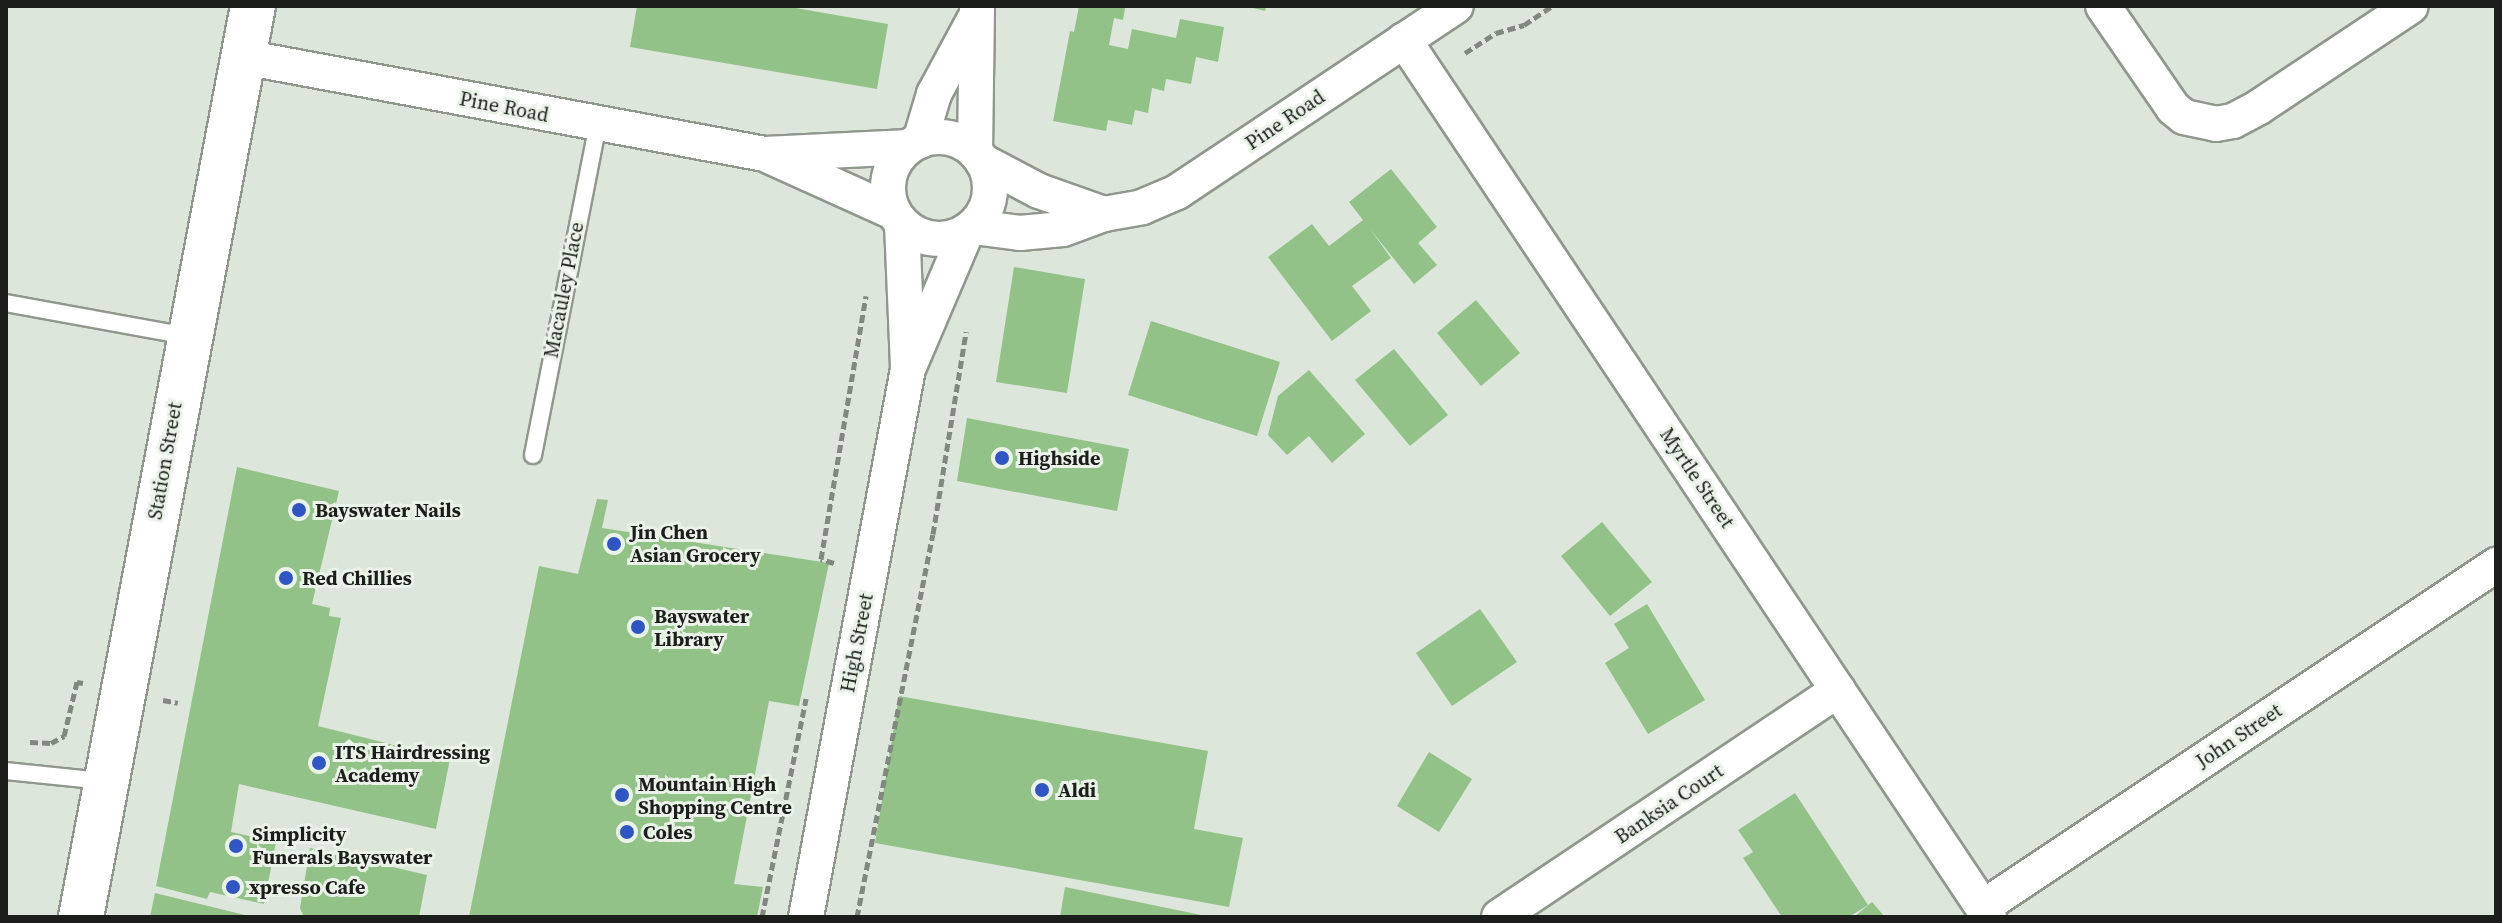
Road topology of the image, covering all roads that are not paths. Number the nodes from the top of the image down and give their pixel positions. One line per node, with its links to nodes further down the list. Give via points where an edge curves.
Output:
1 (253, 6): 7 (main road, Station Street)
2 (1456, 6): 6 (street, Pine Road)
3 (2103, 6): 4 (street, via 2173,108 2184,117 2216,124 2259,107)
4 (2411, 6)
5 (976, 13): 9 (street); 11 (street)
6 (1404, 40): 12 (street, Pine Road, via 1177,192 1142,207); 20 (street, Myrtle Street)
7 (243, 57): 8 (street, Pine Road); 16 (main road, Station Street)
8 (598, 125): 10 (street, Pine Road); 18 (lane, Macauley Place)
9 (914, 144): 10 (street, Pine Road); 11 (street, via 939,137 959,141); 13 (street, via 896,160 889,177 888,195)
10 (765, 154): 13 (street, Pine Road)
11 (979, 157): 12 (street, via 1039,191); 14 (street, via 990,196)
12 (1104, 214): 14 (street, Pine Road, via 1063,229)
13 (898, 218): 14 (street, via 922,237 945,240); 17 (street, High Street)
14 (970, 229): 17 (street, High Street)
15 (6, 303): 16 (lane)
16 (188, 336): 22 (main road, Station Street)
17 (908, 369): 25 (street, High Street)
18 (533, 455)
19 (2496, 565): 23 (street, John Street)
20 (1838, 690): 23 (street, Myrtle Street); 26 (street, Banksia Court)
21 (6, 771): 22 (lane)
22 (106, 781): 24 (main road, Station Street)
23 (1986, 912)
24 (81, 917)
25 (806, 917)
26 (1499, 917)

